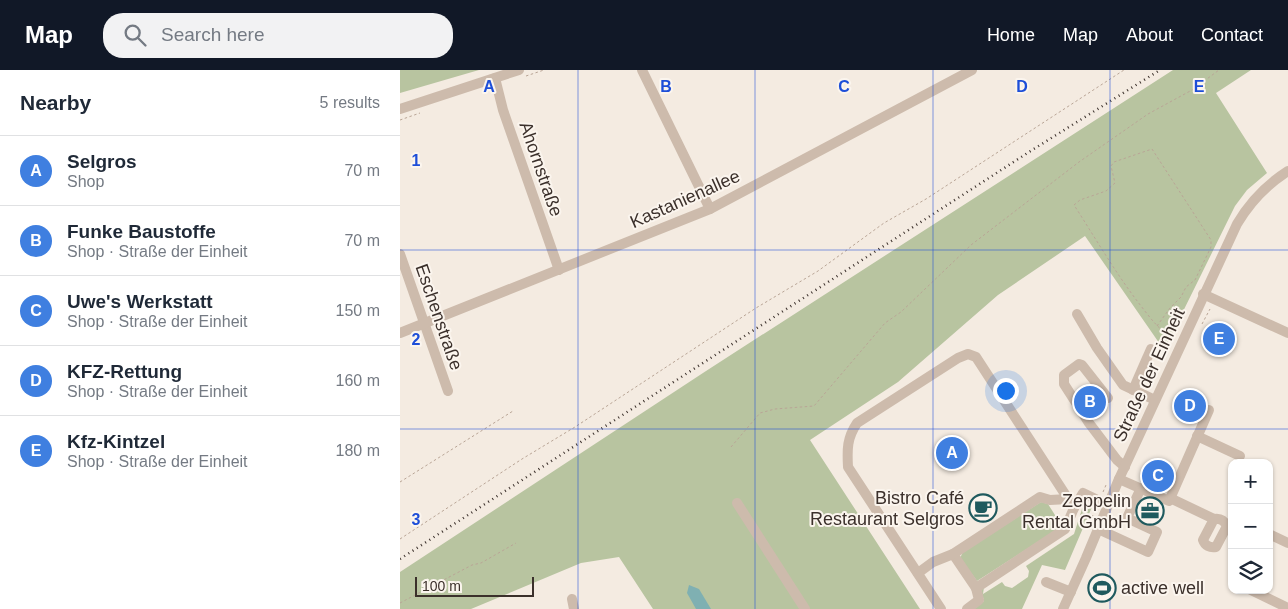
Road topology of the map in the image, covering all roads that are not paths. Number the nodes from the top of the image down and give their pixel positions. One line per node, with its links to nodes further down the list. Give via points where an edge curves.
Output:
1 (519, 70): 4 (street)
2 (642, 70): 7 (street)
3 (971, 70): 7 (street, Kastanienallee)
4 (495, 78): 5 (street); 9 (street, Ahornstraße, via 503,110)
5 (400, 109)
6 (1288, 171): 10 (street, Straße der Einheit, via 1263,189 1244,211)
7 (710, 209): 9 (street, Kastanienallee)
8 (400, 254): 12 (street, Eschenstraße)
9 (559, 270): 12 (street, Kastanienallee)
10 (1203, 294): 13 (street); 19 (street, Straße der Einheit)
11 (1077, 314): 16 (street, via 1123,385)
12 (424, 323): 14 (street, Kastanienallee); 17 (street, Eschenstraße)
13 (1288, 332)
14 (400, 333)
15 (1152, 349): 16 (street)
16 (1133, 390): 19 (street)
17 (448, 391)
18 (1108, 398): 23 (street, via 1082,365 1064,375 1064,384)
19 (1155, 400): 23 (street, Straße der Einheit)
20 (1209, 410): 21 (street)
21 (1198, 436): 22 (street); 26 (street)
22 (1240, 456)
23 (1125, 467): 24 (street, Straße der Einheit)
24 (1119, 479): 25 (street); 29 (street, Straße der Einheit)
25 (1141, 488): 26 (street); 31 (street, via 1127,518 1157,532 1148,552)
26 (1170, 498): 30 (street)
27 (737, 503): 41 (street)
28 (1071, 504): 29 (street, via 1083,493); 34 (street, via 1040,497); 35 (street, via 976,357 968,354 958,358 857,423 850,434 848,466); 37 (street, via 1065,529)
29 (1108, 504): 31 (street, Straße der Einheit)
30 (1214, 519)
31 (1098, 529): 38 (street, Straße der Einheit)
32 (1273, 536): 33 (street)
33 (1288, 542)
34 (953, 554): 35 (street, via 933,562); 37 (street)
35 (918, 573): 42 (street)
36 (1046, 582): 38 (street)
37 (976, 588): 43 (street, via 978,600)
38 (1071, 592): 44 (street, Straße der Einheit)
39 (1259, 594): 40 (street)
40 (1288, 608)
41 (805, 609)
42 (941, 609)
43 (967, 609)
44 (1063, 609)

